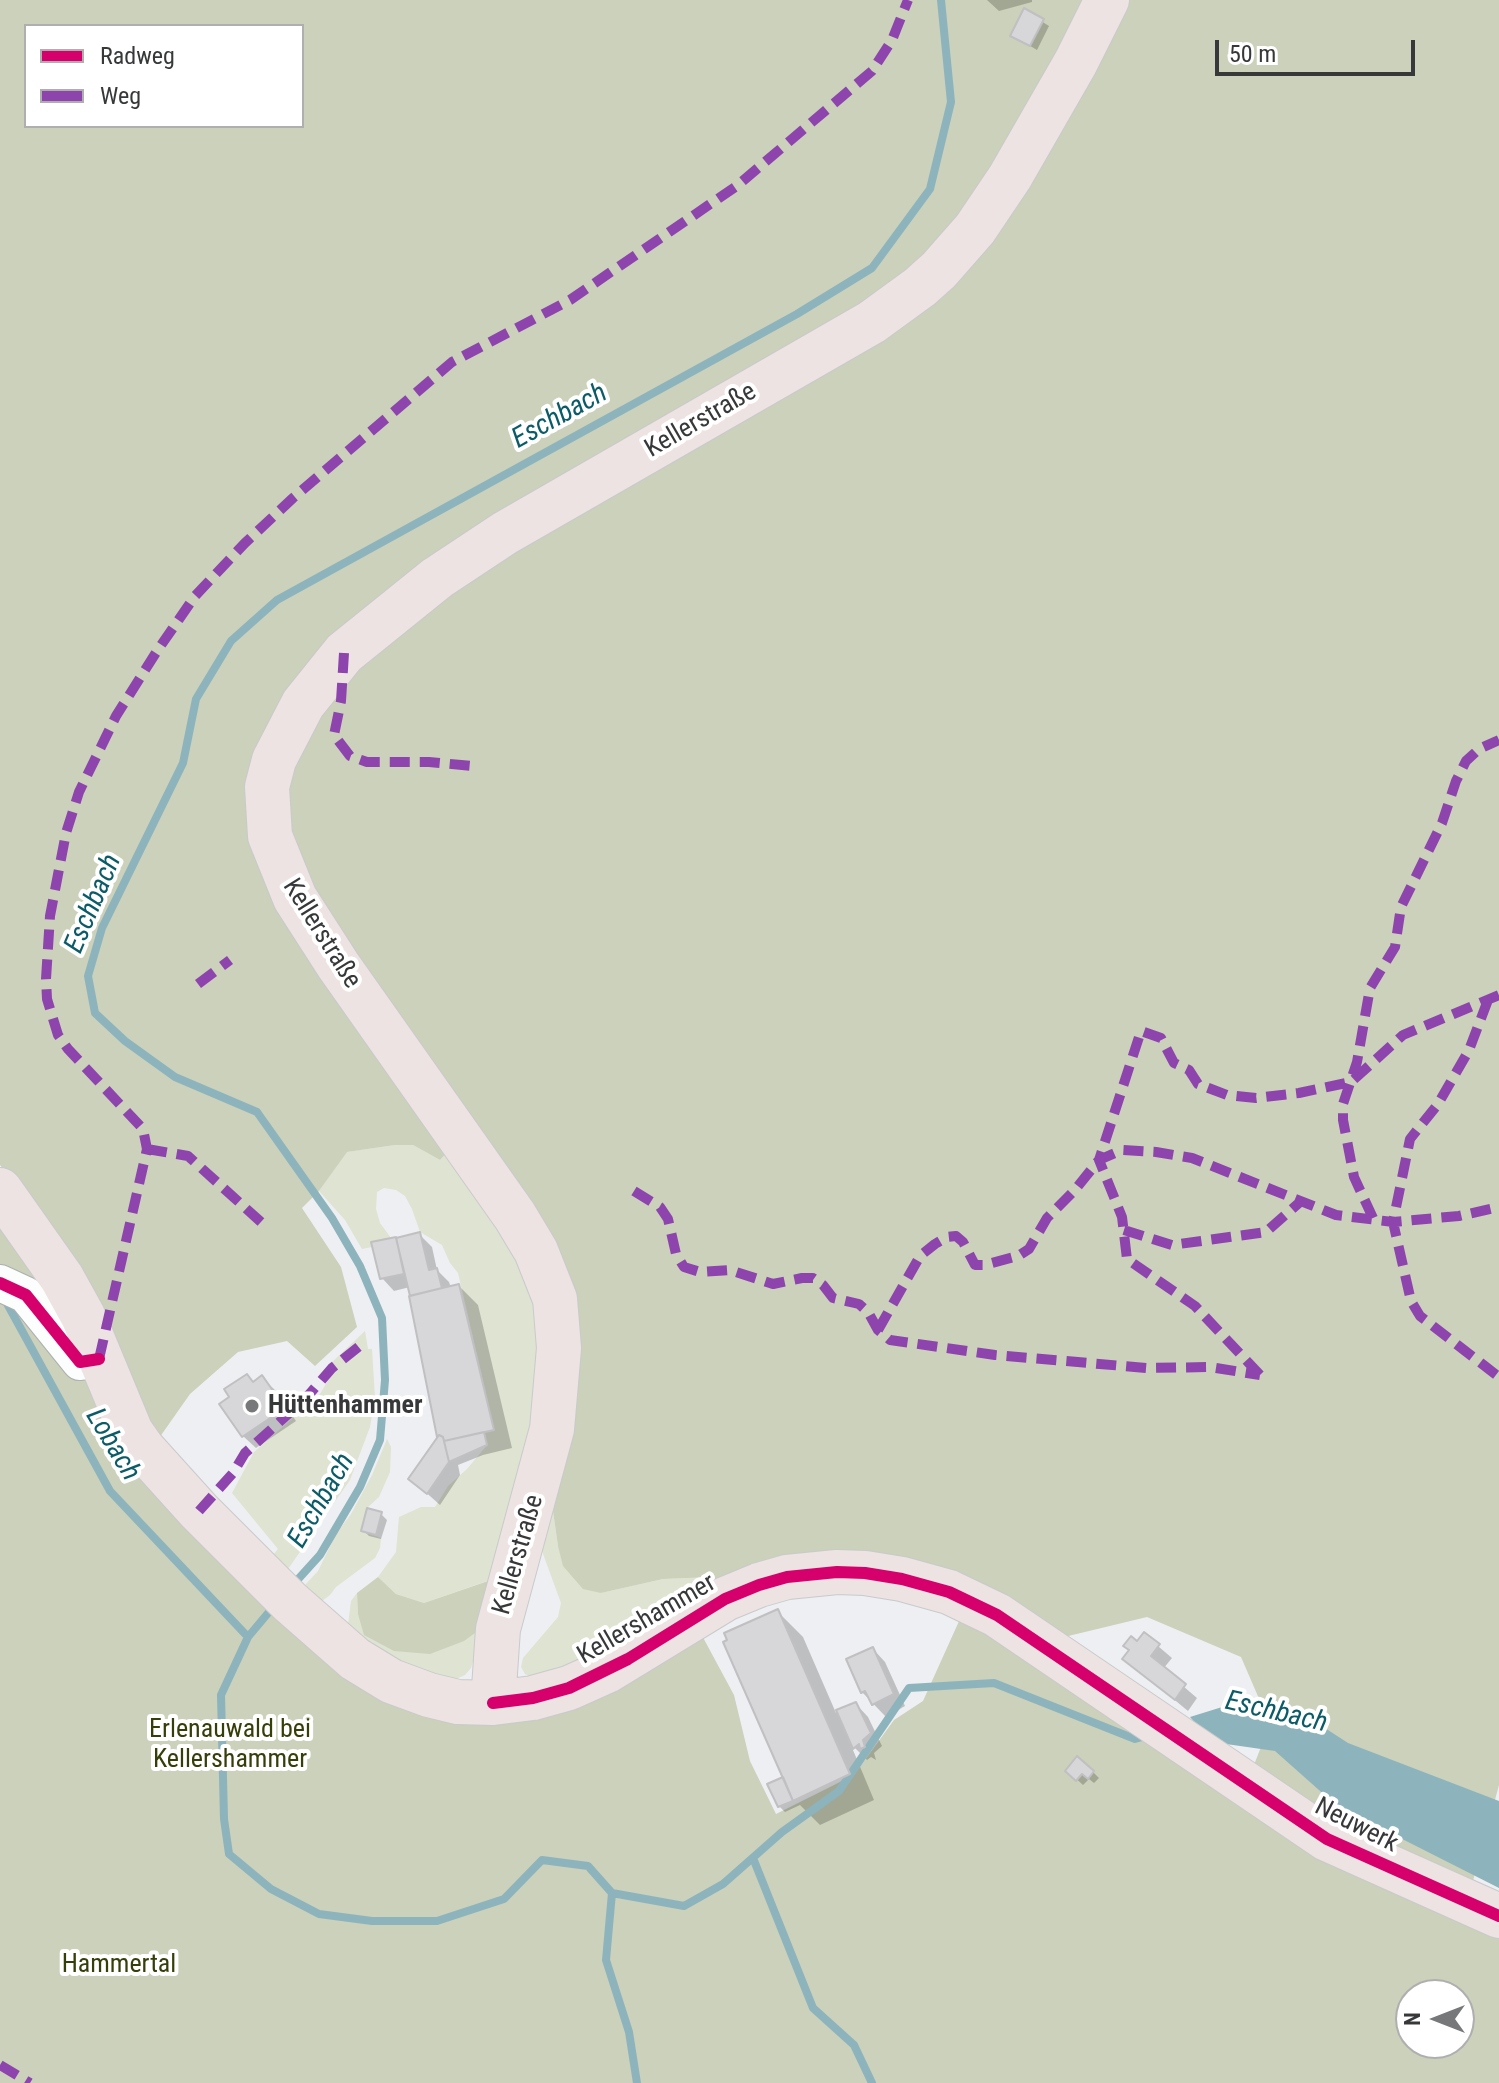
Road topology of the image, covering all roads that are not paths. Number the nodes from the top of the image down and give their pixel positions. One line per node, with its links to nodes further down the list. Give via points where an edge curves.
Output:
1 (1107, 0): 5 (main road, Kellerstraße, via 1031,143 975,229 939,270 838,343 505,533 437,578 337,661 303,704 274,760 266,803 270,836 295,898 515,1216 542,1262 555,1299 559,1348 552,1429 498,1629)
2 (0, 1190): 4 (main road, Kellershammer, via 62,1278)
3 (13, 1289): 4 (street, via 80,1362)
4 (99, 1359): 5 (main road, Kellershammer, via 143,1449 199,1511 337,1644 391,1681 443,1698)
5 (493, 1703): 6 (main road, Kellershammer, via 577,1685 725,1599 759,1585 787,1577 865,1573 949,1592 997,1615)
6 (1204, 1755): 7 (main road, Neuwerk, via 1327,1839)
7 (1499, 1916)

